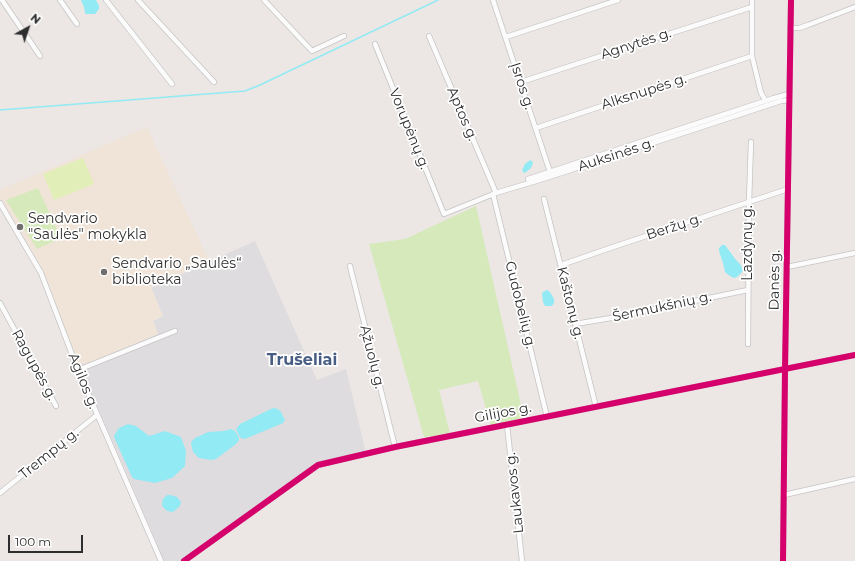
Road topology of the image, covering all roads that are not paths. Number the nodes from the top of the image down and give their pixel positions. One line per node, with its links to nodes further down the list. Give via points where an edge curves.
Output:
1 (2, 0): 18 (street)
2 (60, 0): 12 (street)
3 (106, 0): 22 (street)
4 (138, 0): 20 (street)
5 (264, 0): 14 (street, via 312,51)
6 (493, 0): 16 (street, Įsros g.)
7 (618, 0): 16 (street)
8 (752, 0): 10 (street)
9 (791, 0): 13 (street, Danės g.)
10 (752, 7): 19 (street); 21 (street, Agnytės g.)
11 (855, 7): 13 (street, via 799,28)
12 (77, 24)
13 (790, 28): 23 (street, Danės g.)
14 (344, 36)
15 (429, 36): 31 (street, Aptos g.)
16 (506, 37): 21 (street, Įsros g.)
17 (375, 44): 36 (street, Vorupėnų g.)
18 (40, 56)
19 (752, 56): 25 (street, via 761,93); 26 (street, Alksnupės g.)
20 (214, 82)
21 (521, 82): 26 (street, Įsros g.)
22 (172, 84)
23 (789, 94): 24 (street, Danės g.); 25 (street)
24 (789, 100): 30 (street, Danės g.); 31 (street, Auksinės g.)
25 (766, 101): 28 (street)
26 (536, 128): 28 (street, Įsros g.)
27 (750, 142): 33 (street, Lazdynų g.)
28 (550, 172): 29 (street)
29 (528, 179)
30 (788, 189): 33 (street, Beržų g.); 40 (street, Danės g.)
31 (494, 193): 36 (street, Auksinės g.); 52 (street, Gudobelių g.)
32 (544, 199): 38 (street, Kaštonų g.)
33 (749, 202): 38 (street, Beržų g.); 41 (street, Lazdynų g.)
34 (0, 203): 35 (street, Agilos g.)
35 (2, 211): 47 (street, Agilos g., via 41,273)
36 (444, 214)
37 (855, 253): 40 (street)
38 (561, 265): 43 (street, Kaštonų g.)
39 (350, 266): 54 (street, Ąžuolų g.)
40 (787, 267): 48 (street, Danės g.)
41 (748, 290): 43 (street, Šermukšnių g.); 45 (street, Lazdynų g.)
42 (0, 303): 49 (street, Ragupės g.)
43 (575, 324): 50 (street, Kaštonų g.)
44 (175, 331): 47 (street)
45 (748, 344)
46 (855, 355): 48 (street, Gilijos g.)
47 (78, 370): 51 (street, Agilos g.)
48 (785, 370): 50 (street, Gilijos g.); 57 (street, Danės g.)
49 (56, 406)
50 (596, 407): 52 (street, Gilijos g.)
51 (97, 414): 56 (street, Trempų g.); 58 (street, Agilos g.)
52 (548, 416): 53 (street, Gilijos g.)
53 (507, 425): 54 (street, Gilijos g.); 60 (street, Laukavos g.)
54 (395, 447): 59 (street, Gilijos g., via 318,465)
55 (855, 479): 57 (street)
56 (0, 493)
57 (784, 495): 61 (street, Danės g.)
58 (161, 561)
59 (184, 561)
60 (522, 561)
61 (783, 561)

